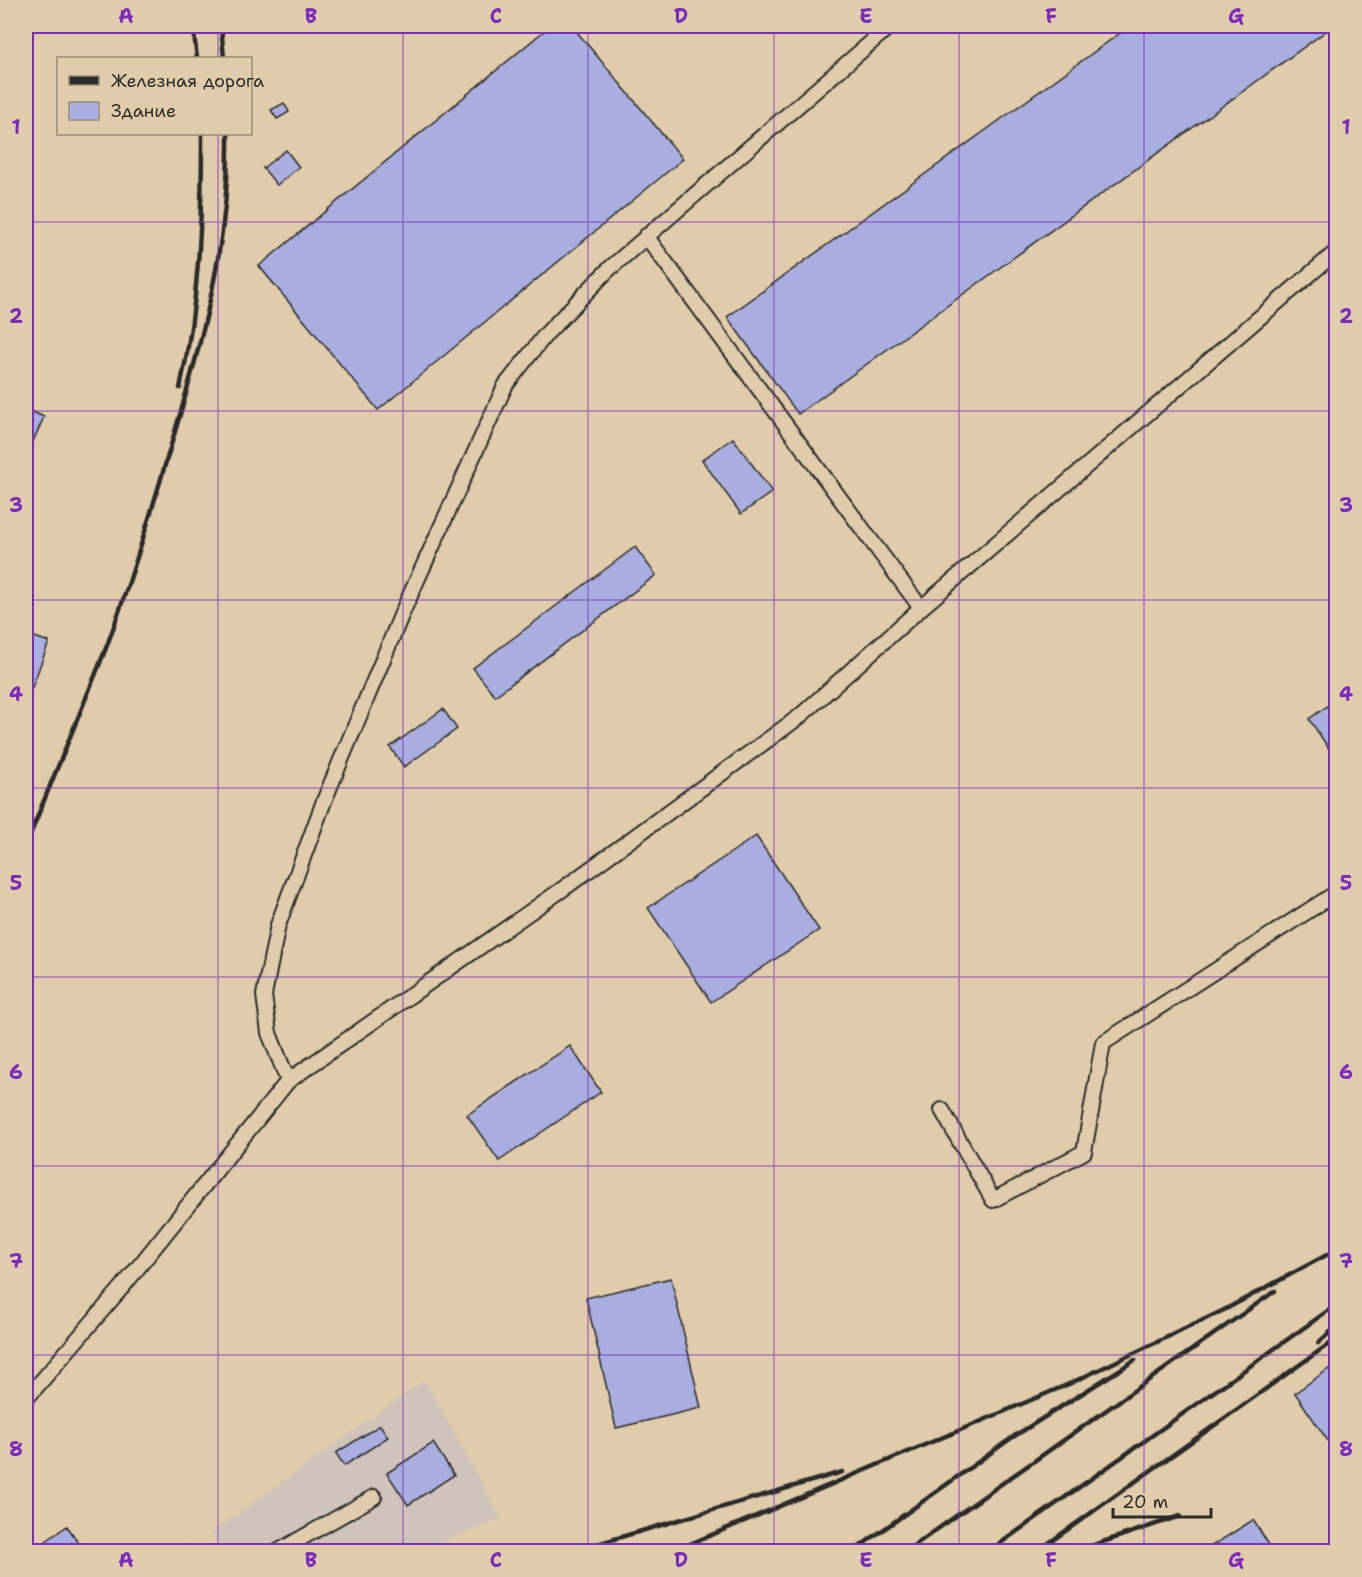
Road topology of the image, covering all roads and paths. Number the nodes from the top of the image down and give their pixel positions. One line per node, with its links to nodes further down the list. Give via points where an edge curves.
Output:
1 (890, 26): 2 (lane)
2 (646, 236): 4 (lane); 6 (lane, via 554,326 505,386 403,611 324,801 278,925 264,995 269,1033)
3 (1336, 252): 4 (lane)
4 (921, 608): 6 (lane, via 799,717 567,886)
5 (1336, 893): 7 (lane, via 1103,1043 1084,1152 993,1200)
6 (288, 1081): 8 (lane, via 124,1285)
7 (942, 1110)
8 (26, 1399)
9 (374, 1497): 10 (lane)
10 (277, 1551)

